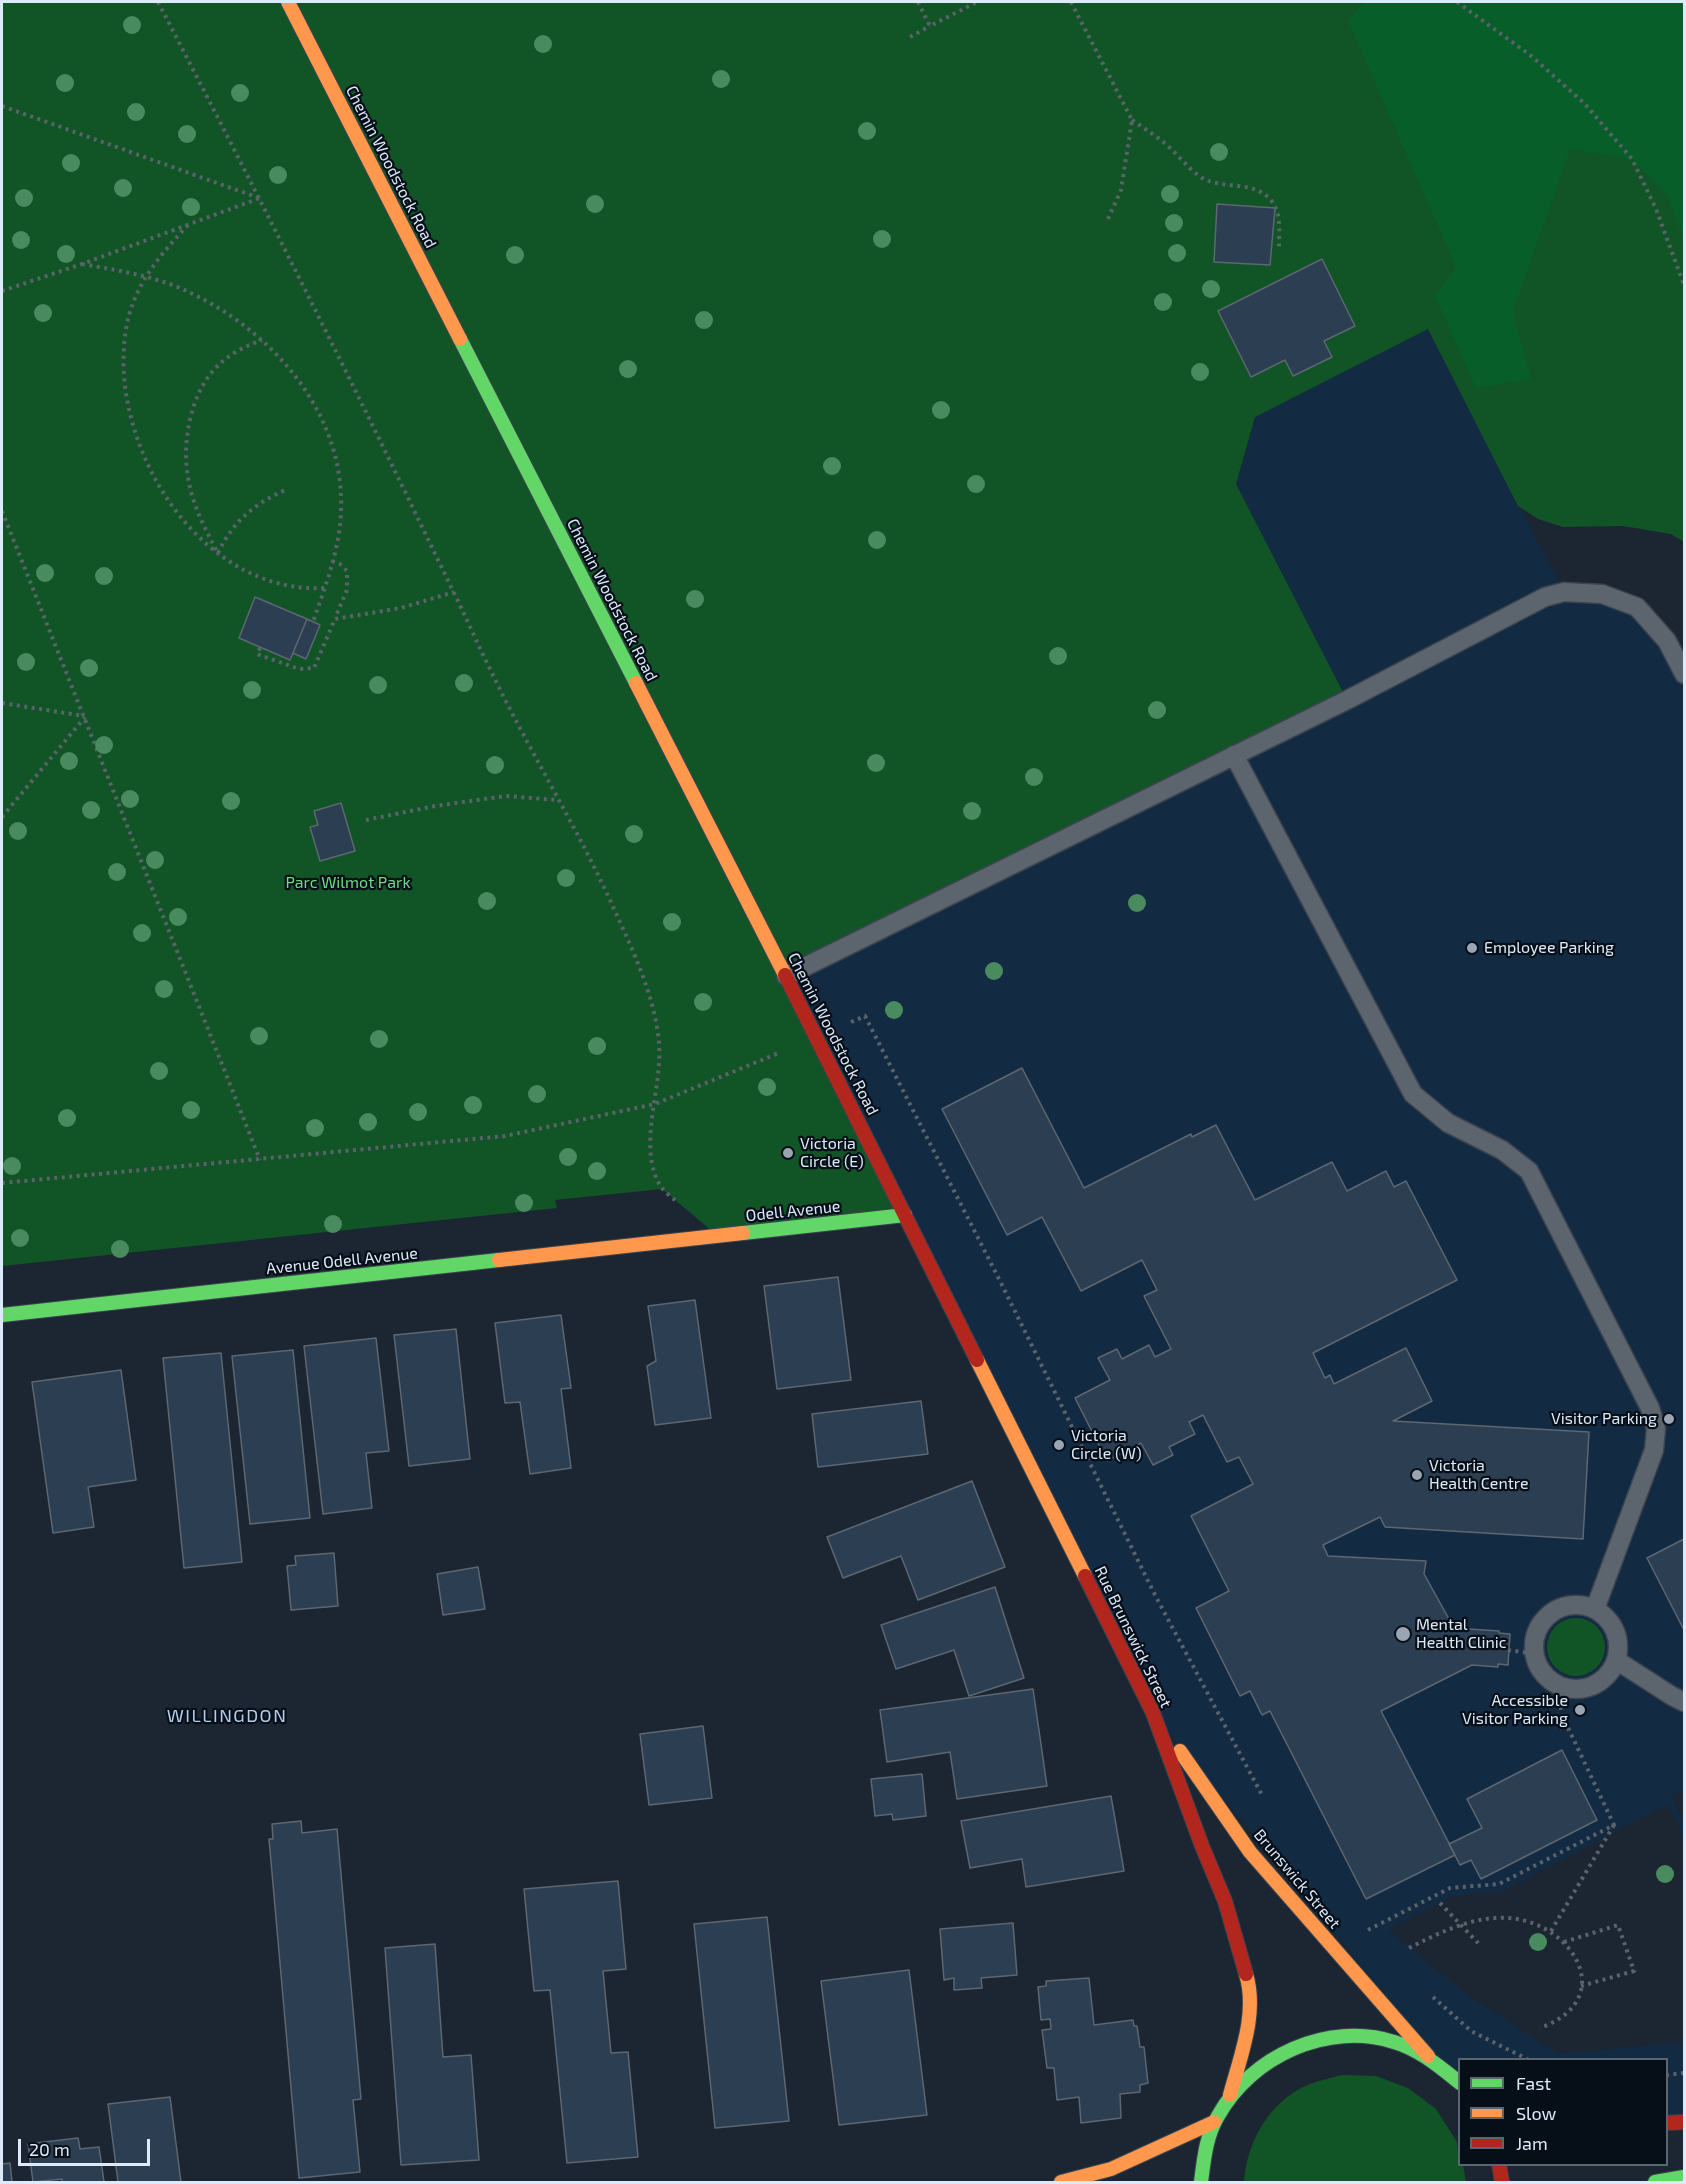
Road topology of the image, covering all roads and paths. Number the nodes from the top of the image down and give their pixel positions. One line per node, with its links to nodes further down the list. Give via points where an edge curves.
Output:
1 (158, 2): 11 (path)
2 (288, 2): 36 (main road, Chemin Woodstock Road)
3 (918, 2): 7 (path)
4 (977, 2): 7 (path)
5 (1071, 2): 10 (path)
6 (1457, 2): 17 (path, via 1530,55 1584,103 1632,159 1656,208)
7 (930, 26): 8 (path)
8 (910, 37)
9 (2, 106): 11 (path)
10 (1132, 120): 12 (path, via 1120,190); 14 (path, via 1159,138 1204,179 1248,188 1270,198 1278,212)
11 (260, 198): 13 (path); 25 (path)
12 (1108, 219)
13 (188, 225): 15 (path); 16 (path)
14 (1279, 247)
15 (82, 264): 16 (path); 18 (path)
16 (146, 276): 19 (path, via 216,306); 22 (path, via 126,327 123,361 127,402 150,471 171,505)
17 (1684, 285)
18 (2, 291)
19 (262, 340): 22 (path, via 245,346 212,372 200,391 190,424 188,476 200,519); 23 (path, via 317,408 332,446 341,511)
20 (288, 489): 22 (path, via 267,497 248,511 235,523)
21 (2, 511): 31 (path)
22 (218, 553): 24 (path, via 243,568 289,586)
23 (332, 561): 24 (path); 26 (path, via 347,571 347,590)
24 (325, 588): 27 (path)
25 (454, 592): 26 (path, via 401,608); 33 (path)
26 (335, 619): 28 (path, via 314,668 299,669 257,654)
27 (313, 622)
28 (260, 648)
29 (1684, 674): 32 (lane, via 1667,641 1637,607 1602,594 1564,592 1545,597)
30 (2, 703): 31 (path)
31 (85, 717): 34 (path); 40 (path)
32 (1234, 755): 36 (lane); 46 (lane, via 1413,1094 1448,1123 1502,1150 1529,1171 1650,1408 1656,1429 1654,1450)
33 (557, 800): 35 (path, via 506,796); 39 (path, via 596,868 648,988 659,1045)
34 (2, 817)
35 (366, 820)
36 (786, 976): 43 (main road, Chemin Woodstock Road)
37 (865, 1016): 53 (path, via 1155,1594)
38 (778, 1053): 39 (path)
39 (655, 1104): 40 (path, via 505,1136); 42 (path, via 650,1149 654,1170 662,1189)
40 (260, 1160): 41 (path)
41 (2, 1183)
42 (678, 1203)
43 (905, 1215): 44 (main road, Odell Avenue); 52 (main road, Rue Brunswick Street)
44 (685, 1239): 45 (main road, Avenue Odell Avenue)
45 (2, 1315)
46 (1596, 1610): 48 (lane, via 1583,1605 1557,1609 1538,1628); 49 (lane, via 1615,1631)
47 (1508, 1650): 48 (path)
48 (1535, 1654): 50 (lane, via 1547,1677)
49 (1616, 1660): 50 (lane, via 1599,1682 1586,1687); 51 (lane)
50 (1559, 1685): 54 (path, via 1563,1717)
51 (1684, 1702)
52 (1153, 1713): 65 (main road, Brunswick Street, via 1250,1852); 70 (main road, Rue Brunswick Street, via 1226,1901 1250,1988 1248,2028)
53 (1264, 1799)
54 (1614, 1825): 57 (path); 58 (path, via 1499,1884 1450,1888 1366,1931)
55 (1440, 1903): 56 (path)
56 (1461, 1925): 57 (path, via 1497,1917 1525,1921); 60 (path); 61 (path)
57 (1551, 1931): 59 (path)
58 (1373, 1939)
59 (1564, 1942): 62 (path, via 1578,1960); 62 (path, via 1618,1925 1634,1971)
60 (1480, 1945)
61 (1409, 1948)
62 (1581, 1986): 64 (path, via 1580,1997 1569,2012)
63 (1427, 1992): 66 (path, via 1471,2031)
64 (1540, 2028)
65 (1428, 2056): 69 (main road); 70 (main road, via 1386,2039 1332,2037 1299,2044 1261,2064)
66 (1525, 2058)
67 (1684, 2073): 68 (path)
68 (1668, 2075)
69 (1458, 2081)
70 (1230, 2095): 71 (main road)
71 (1214, 2122): 76 (main road, via 1111,2169); 77 (main road)
72 (1684, 2122): 73 (main road)
73 (1668, 2123)
74 (1499, 2166): 78 (main road)
75 (1684, 2177): 79 (main road)
76 (1061, 2182)
77 (1200, 2182)
78 (1502, 2182)
79 (1655, 2182)

